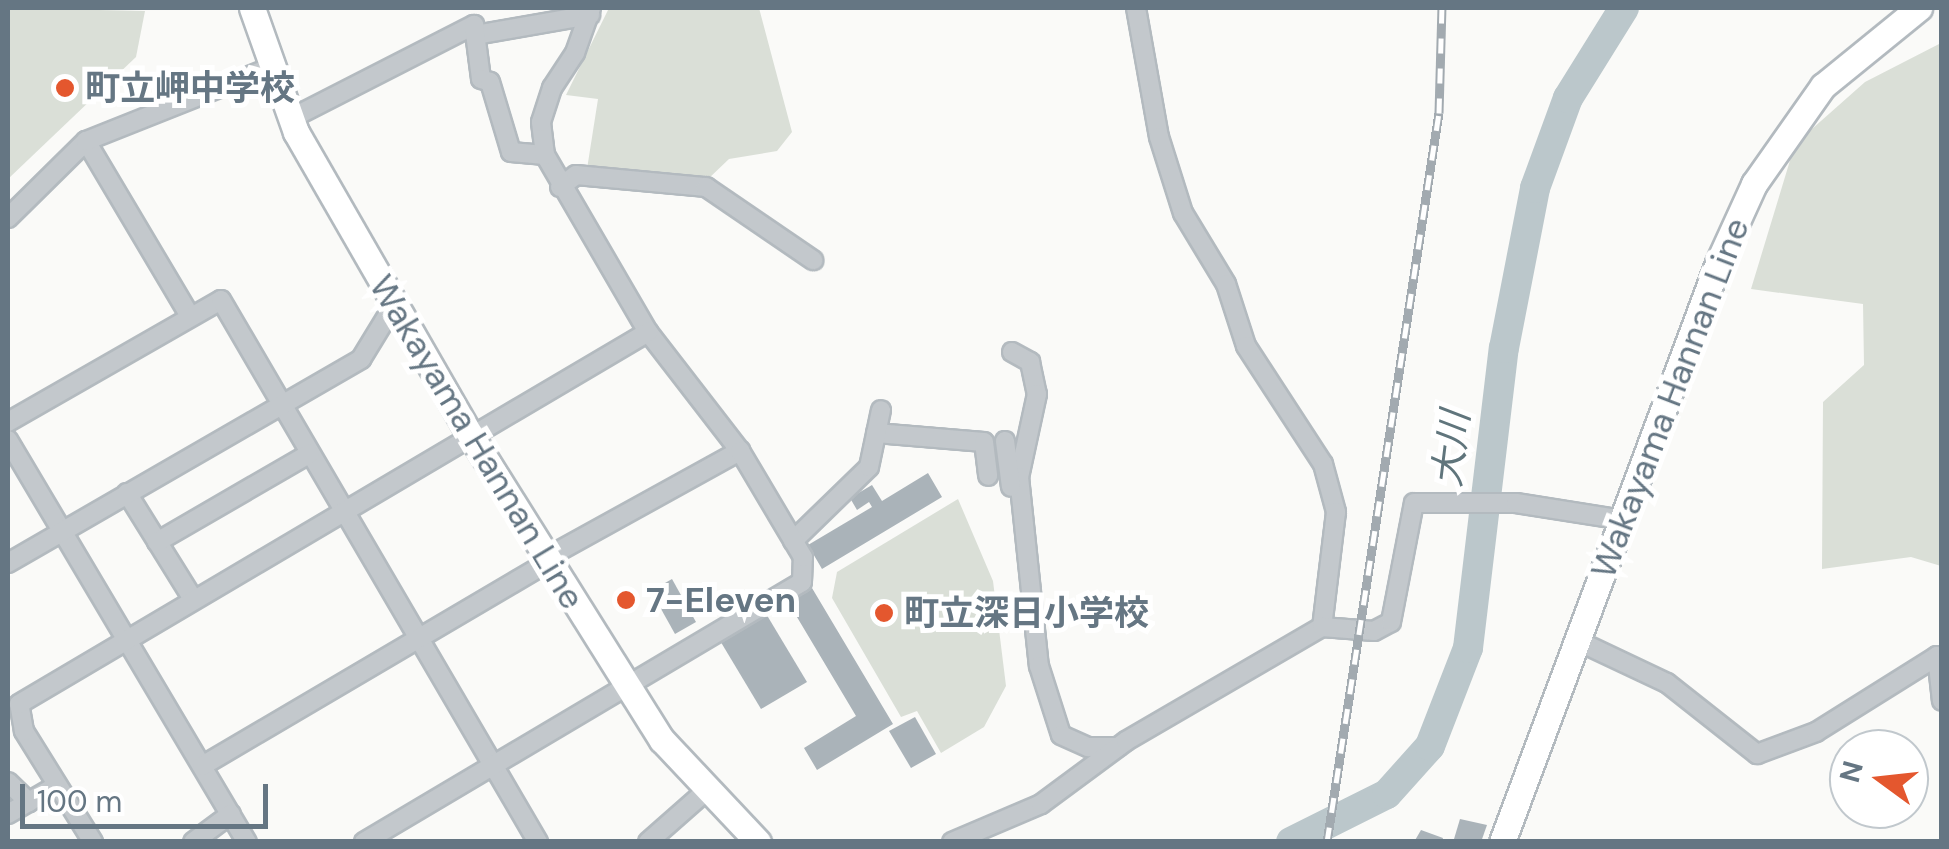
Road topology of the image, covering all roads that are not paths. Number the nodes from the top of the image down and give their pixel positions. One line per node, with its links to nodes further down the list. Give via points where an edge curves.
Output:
1 (252, 8): 7 (main road, Wakayama Hannan Line)
2 (1136, 8): 38 (street, via 1160,137 1183,213 1226,284 1246,346 1323,464 1336,512)
3 (1920, 8): 30 (main road, Wakayama Hannan Line, via 1823,86 1754,184)
4 (590, 11): 5 (street); 10 (street, via 541,122)
5 (558, 14): 6 (street)
6 (475, 35): 8 (street, via 474,24); 10 (street, via 480,79 490,82 511,152)
7 (269, 68): 8 (main road, Wakayama Hannan Line); 9 (street)
8 (290, 119): 14 (main road, Wakayama Hannan Line)
9 (86, 141): 12 (street); 15 (street)
10 (545, 155): 11 (street)
11 (560, 187): 13 (street, via 576,175 706,187); 16 (street)
12 (8, 218)
13 (814, 260)
14 (394, 305): 18 (street, via 360,358); 22 (main road, Wakayama Hannan Line)
15 (190, 316): 18 (street, via 221,300); 20 (street)
16 (648, 332): 22 (street); 25 (street)
17 (1012, 352): 31 (street, via 1030,362 1037,394 1018,477)
18 (281, 404): 26 (street); 28 (street)
19 (881, 410): 21 (street)
20 (8, 422)
21 (876, 433): 27 (street, via 984,442); 33 (street, via 869,467)
22 (471, 436): 29 (street); 35 (main road, Wakayama Hannan Line)
23 (8, 440): 32 (street)
24 (1004, 440): 31 (street, via 1012,496)
25 (740, 451): 33 (street); 35 (street)
26 (309, 454): 29 (street); 34 (street)
27 (988, 476)
28 (126, 494): 32 (street); 34 (street)
29 (343, 512): 37 (street); 40 (street)
30 (1623, 520): 38 (street, via 1516,503 1414,504 1391,622 1374,631); 41 (main road, Wakayama Hannan Line)
31 (1026, 524): 44 (street, via 1039,666 1060,736 1088,747)
32 (62, 531): 36 (street); 39 (street)
33 (794, 540): 42 (street, via 806,568 802,582)
34 (157, 542): 37 (street)
35 (547, 560): 40 (street); 42 (main road, Wakayama Hannan Line)
36 (8, 563)
37 (193, 599): 39 (street)
38 (1322, 627): 44 (street)
39 (126, 638): 45 (street); 48 (street, via 19,704 17,716)
40 (418, 638): 45 (street); 46 (street)
41 (1578, 640): 43 (street, via 1667,683 1758,754 1816,732 1937,656); 61 (main road, Wakayama Hannan Line)
42 (624, 686): 46 (street); 49 (main road, Wakayama Hannan Line)
43 (1942, 702)
44 (1118, 748): 60 (street, via 1041,804)
45 (202, 766): 52 (street)
46 (493, 766): 56 (street); 57 (street)
47 (8, 782): 50 (street)
48 (54, 787): 50 (street); 53 (street)
49 (705, 792): 58 (street); 59 (main road, Wakayama Hannan Line)
50 (28, 802): 51 (street)
51 (8, 814)
52 (231, 814): 54 (street); 55 (street)
53 (93, 842)
54 (193, 842)
55 (247, 842)
56 (364, 842)
57 (538, 842)
58 (648, 842)
59 (758, 842)
60 (952, 842)
61 (1502, 842)

